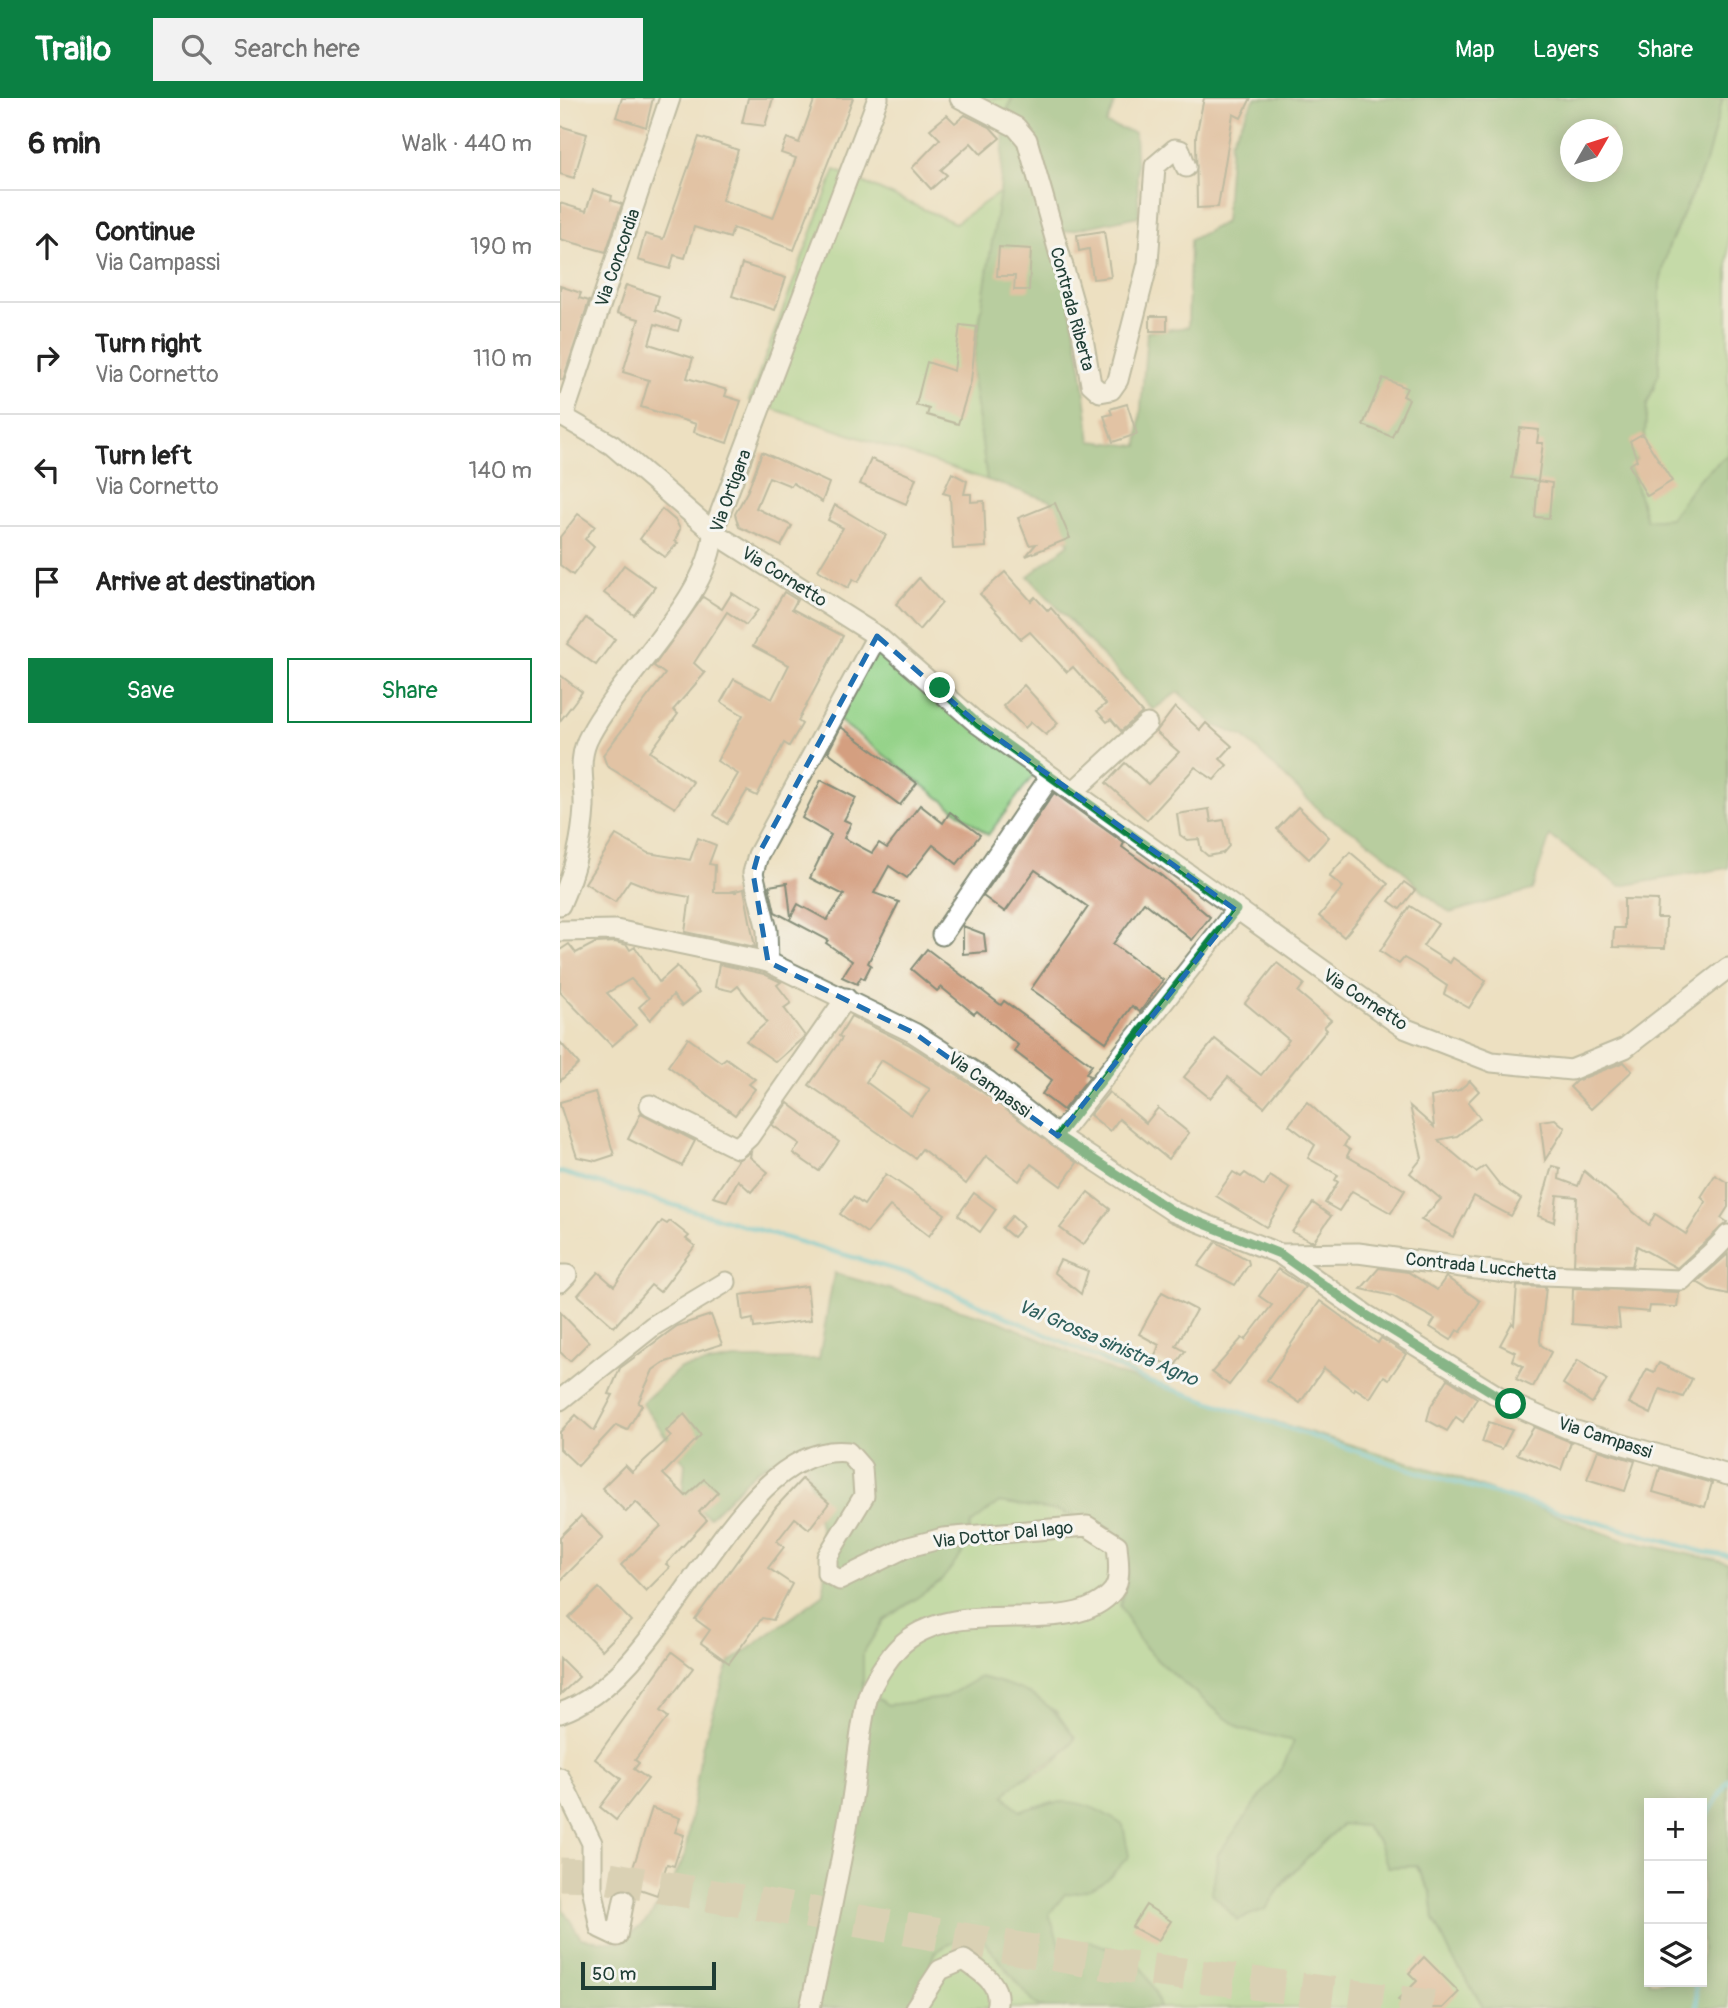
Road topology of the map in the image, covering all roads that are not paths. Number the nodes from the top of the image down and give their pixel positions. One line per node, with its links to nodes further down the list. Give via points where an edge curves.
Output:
1 (670, 98): 5 (street, Via Concordia)
2 (878, 98): 6 (street, Via Ortigara)
3 (960, 98): 4 (street, Contrada Riberta, via 1016,128 1027,140 1082,333 1091,384 1100,392 1111,390 1118,380 1148,263 1155,166)
4 (1182, 152)
5 (562, 416): 6 (street, Via Cornetto, via 612,445)
6 (713, 532): 7 (street, Via Cornetto); 11 (street, Via Ortigara, via 713,549 702,577 583,749 582,833 575,870)
7 (877, 636): 9 (street, Via Cornetto, via 978,724); 15 (street, via 758,855 754,873 767,930)
8 (1147, 724): 10 (street)
9 (1050, 777): 10 (street, Via Cornetto); 14 (street)
10 (1073, 792): 12 (street, Via Cornetto)
11 (560, 905)
12 (1236, 910): 16 (street, Via Cornetto, via 1404,1028 1492,1062 1571,1070 1625,1048); 19 (street)
13 (560, 931): 15 (street, Via Campassi, via 616,930)
14 (942, 935)
15 (768, 962): 17 (street, Via Campassi)
16 (1728, 968)
17 (846, 998): 18 (street, via 749,1138 737,1148); 19 (street, Via Campassi, via 914,1033 988,1081)
18 (650, 1105)
19 (1058, 1136): 21 (street, Via Campassi, via 1174,1212)
20 (1728, 1235): 21 (street, Contrada Lucchetta, via 1682,1280 1514,1274 1358,1253)
21 (1280, 1254): 26 (street, Via Campassi, via 1365,1314 1511,1404 1569,1429)
22 (560, 1275): 23 (street, via 567,1275)
23 (560, 1282)
24 (726, 1282): 25 (street, via 653,1325)
25 (560, 1400)
26 (1728, 1475)
27 (560, 1713): 30 (street, Via Dottor Dal lago, via 608,1686 635,1658 767,1484 811,1455 829,1450 848,1452 862,1468 864,1496 827,1557 827,1573 840,1580 905,1548 943,1538 1087,1526 1117,1545 1114,1590 1096,1605 1067,1615 965,1618 932,1625 898,1647 869,1694 850,1815)
28 (560, 1778): 29 (street, via 592,1843 592,1888 600,1928 617,1936)
29 (624, 1900)
30 (810, 2008)
31 (915, 2008): 32 (street, via 940,1970 964,1960 990,1977 999,2000)
32 (996, 2008)

